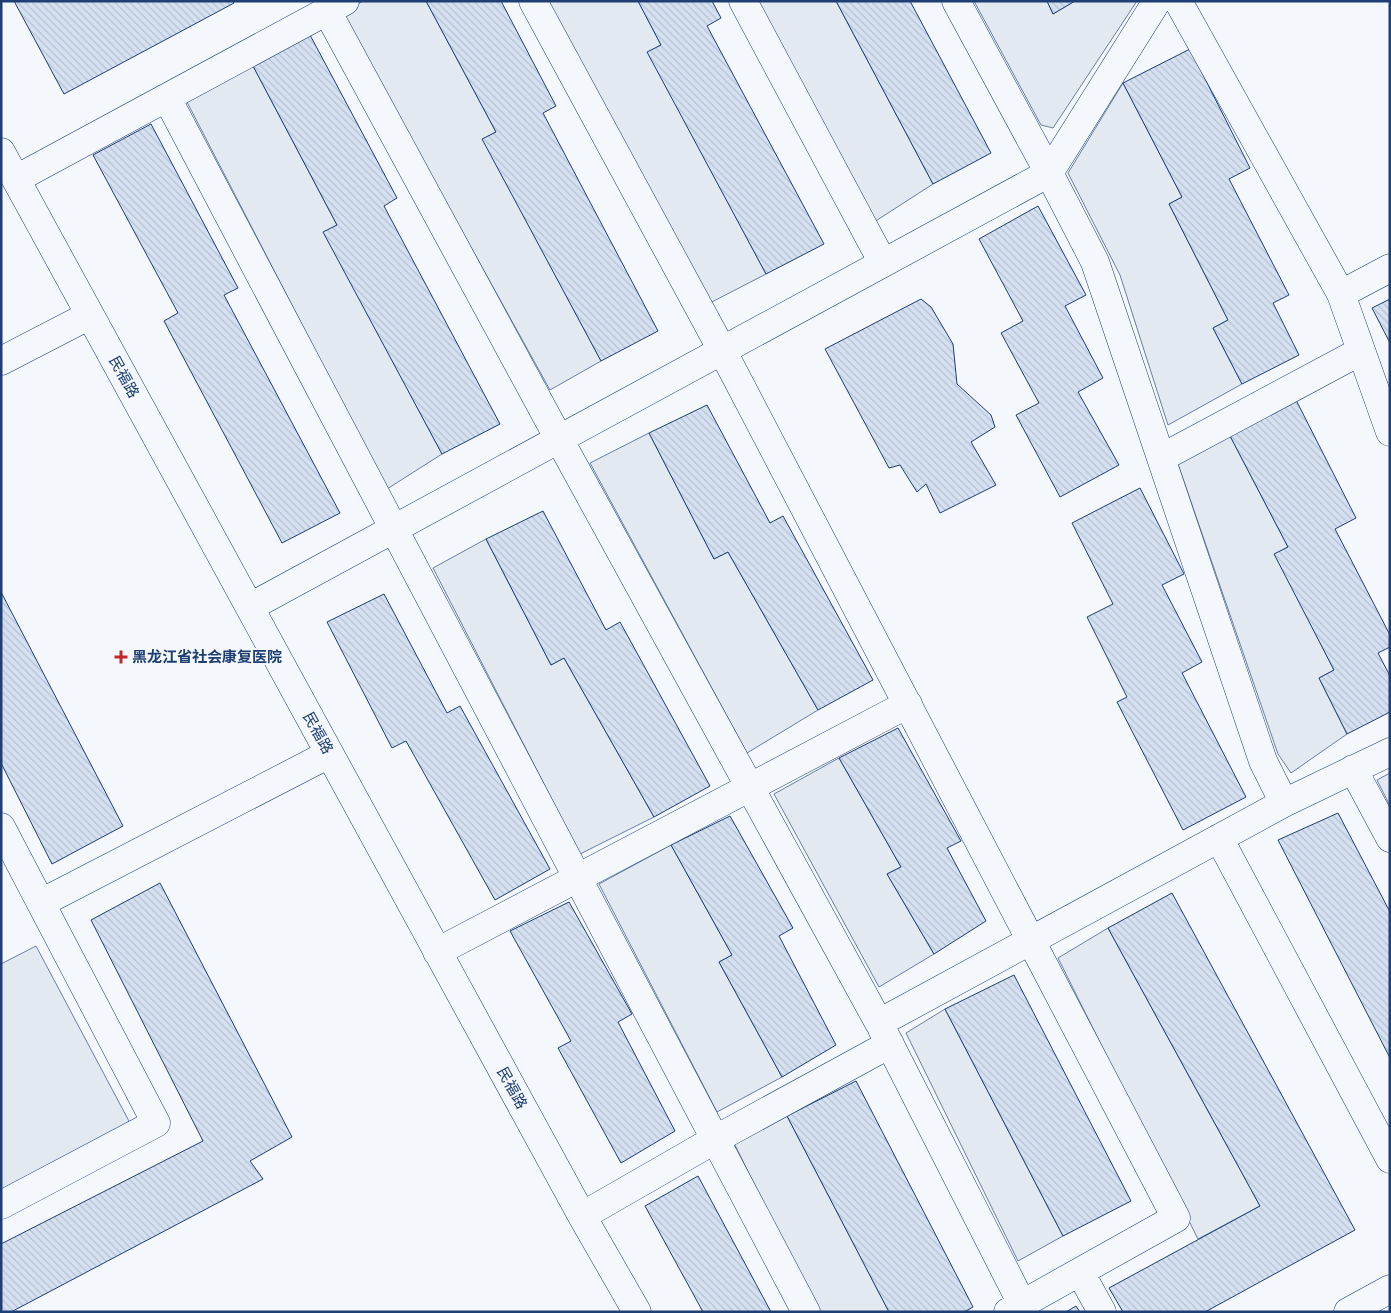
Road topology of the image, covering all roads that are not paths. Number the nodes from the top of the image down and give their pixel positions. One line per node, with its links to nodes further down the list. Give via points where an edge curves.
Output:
1 (533, 1): 15 (street)
2 (743, 1): 11 (street)
3 (956, 1): 9 (street)
4 (1157, 1): 9 (street)
5 (1178, 1): 13 (street)
6 (336, 6): 7 (street); 20 (street)
7 (167, 98): 10 (street); 32 (street)
8 (1, 152): 10 (street, 民福路)
9 (1049, 173): 11 (street); 21 (street, via 1096,262)
10 (16, 179): 14 (street, 民福路)
11 (882, 263): 15 (street)
12 (1390, 268): 13 (street)
13 (1341, 294): 16 (street)
14 (90, 316): 17 (street); 22 (street, 民福路)
15 (722, 350): 20 (street); 23 (street)
16 (1361, 351): 18 (street); 21 (street)
17 (1, 361)
18 (1385, 403): 19 (street)
19 (1390, 432)
20 (559, 439): 22 (street); 27 (street)
21 (1161, 458): 28 (street, via 1263,761)
22 (250, 607): 25 (street, 民福路)
23 (908, 704): 27 (street); 34 (street)
24 (1390, 752): 26 (street)
25 (330, 754): 33 (street); 35 (street, 民福路)
26 (1353, 769): 28 (street); 31 (street)
27 (751, 788): 32 (street); 36 (street)
28 (1284, 803): 30 (street)
29 (1, 826): 33 (street)
30 (1219, 838): 34 (street); 38 (street)
31 (1390, 838)
32 (578, 878): 35 (street); 37 (street)
33 (41, 902): 39 (street, via 156,1123)
34 (1032, 940): 36 (street); 41 (street, via 1176,1218)
35 (437, 952): 40 (street, 民福路)
36 (885, 1033): 37 (street); 43 (street)
37 (716, 1139): 40 (street); 45 (street)
38 (1390, 1159)
39 (1, 1205)
40 (582, 1216): 44 (street, 民福路)
41 (1080, 1272): 43 (street); 46 (street)
42 (1390, 1289): 47 (street)
43 (1015, 1308)
44 (637, 1312)
45 (806, 1312)
46 (1102, 1312)
47 (1348, 1312)

